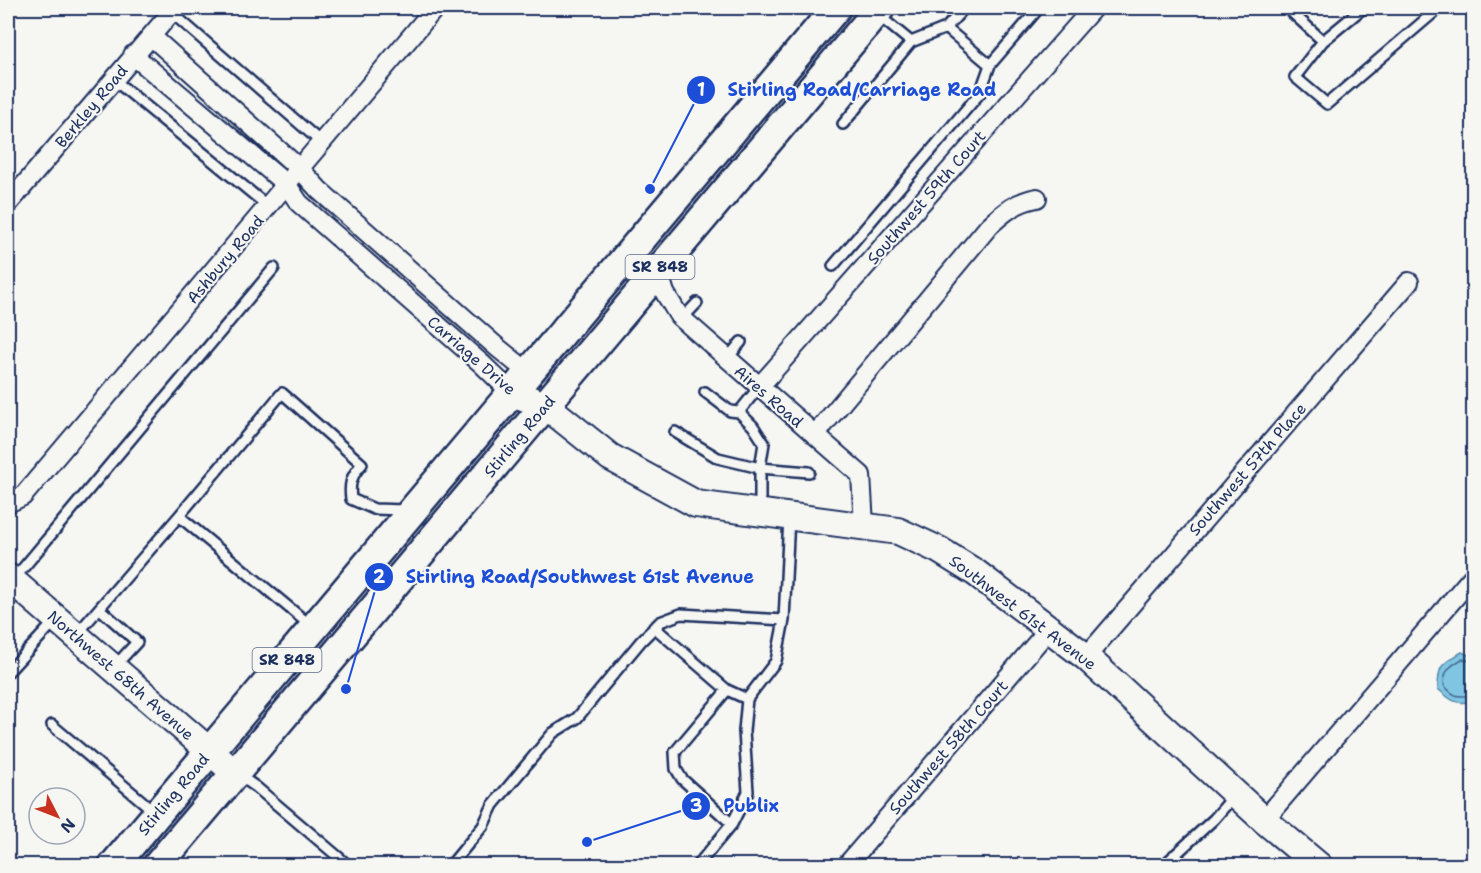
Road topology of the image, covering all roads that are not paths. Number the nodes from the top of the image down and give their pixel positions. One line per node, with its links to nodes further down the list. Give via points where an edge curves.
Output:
1 (435, 8): 19 (street, Ashbury Road)
2 (836, 8): 35 (main road, Stirling Road / SR 848)
3 (964, 8): 11 (lane)
4 (1039, 8): 16 (lane)
5 (1093, 8): 36 (street, Southwest 59th Court)
6 (1287, 8): 13 (lane)
7 (1363, 8): 13 (lane)
8 (1439, 8): 13 (lane, via 1327,104 1295,77)
9 (875, 9): 14 (lane); 27 (main road, Stirling Road / SR 848)
10 (173, 10): 12 (street, Berkley Road); 19 (lane)
11 (946, 28): 14 (lane); 16 (lane)
12 (151, 36): 15 (street, Berkley Road); 20 (street, Carriage Drive)
13 (1323, 41)
14 (911, 42): 18 (lane)
15 (133, 55): 17 (street, Berkley Road); 21 (street, Carriage Drive)
16 (990, 65): 25 (lane, via 980,93)
17 (113, 79): 23 (street, Berkley Road); 24 (lane)
18 (843, 124)
19 (322, 143): 20 (street, Ashbury Road)
20 (300, 169): 21 (street, Ashbury Road); 31 (street, Carriage Drive)
21 (287, 185): 24 (street, Ashbury Road); 33 (street, Carriage Drive, via 299,202)
22 (1037, 198): 41 (street, via 1008,208 989,226)
23 (8, 204)
24 (269, 207): 44 (street, Ashbury Road, via 23,496)
25 (833, 266)
26 (274, 268): 51 (lane)
27 (658, 270): 30 (street, Aires Road, via 665,293); 38 (main road, Stirling Road / SR 848)
28 (1409, 282): 58 (street, Southwest 57th Place)
29 (697, 303): 30 (lane)
30 (682, 319): 34 (street, Aires Road)
31 (476, 329): 33 (street); 35 (street, Carriage Drive)
32 (741, 342): 34 (lane)
33 (461, 346): 35 (street, Carriage Drive)
34 (727, 359): 36 (street, Aires Road)
35 (520, 383): 38 (street, Carriage Drive); 45 (main road, Stirling Road / SR 848)
36 (759, 387): 39 (lane); 41 (street, Aires Road)
37 (705, 392): 39 (lane, via 730,411)
38 (545, 405): 46 (street, Southwest 61st Avenue, via 610,457 696,504); 65 (main road, Stirling Road / SR 848)
39 (739, 412): 42 (lane, via 764,443)
40 (675, 432): 42 (lane, via 718,458)
41 (815, 435): 49 (street, Aires Road, via 861,475)
42 (760, 468): 43 (lane); 46 (lane)
43 (809, 472)
44 (8, 503)
45 (414, 510): 47 (lane, via 374,509 351,499 349,485 362,464 282,393); 56 (main road, Stirling Road / SR 848)
46 (760, 513): 48 (street, Southwest 61st Avenue)
47 (179, 516): 52 (lane); 56 (lane)
48 (789, 516): 49 (street, Southwest 61st Avenue); 53 (lane)
49 (864, 525): 57 (street, Southwest 61st Avenue, via 898,531 939,550)
50 (1473, 575): 68 (street)
51 (10, 579): 54 (street, Northwest 68th Avenue)
52 (100, 609): 54 (lane); 59 (lane, via 137,642)
53 (784, 620): 55 (lane, via 681,615); 62 (lane, via 776,661)
54 (66, 627): 59 (street, Northwest 68th Avenue); 60 (lane)
55 (654, 627): 61 (lane); 74 (lane, via 577,718 553,733 493,804 483,826)
56 (314, 628): 64 (main road, Stirling Road / SR 848)
57 (1049, 629): 58 (street, Southwest 61st Avenue); 76 (street, Southwest 58th Court)
58 (1086, 657): 66 (street, Southwest 61st Avenue)
59 (113, 668): 64 (street, Northwest 68th Avenue)
60 (8, 672)
61 (727, 690): 62 (lane); 69 (lane, via 675,752 676,769 682,779)
62 (747, 699): 69 (lane, via 744,731 748,792)
63 (52, 725): 67 (lane)
64 (210, 751): 65 (street, Northwest 68th Avenue); 67 (main road, Stirling Road / SR 848)
65 (236, 773): 72 (main road, Stirling Road / SR 848); 73 (lane)
66 (1236, 794): 68 (street, Southwest 61st Avenue); 70 (lane)
67 (156, 814): 71 (main road, Stirling Road / SR 848)
68 (1264, 820): 79 (street, Southwest 61st Avenue)
69 (732, 824): 75 (lane)
70 (1174, 855): 77 (lane); 78 (lane)
71 (113, 866)
72 (157, 866)
73 (349, 866)
74 (450, 866)
75 (696, 866)
76 (846, 866)
77 (1163, 866)
78 (1187, 866)
79 (1319, 866)

